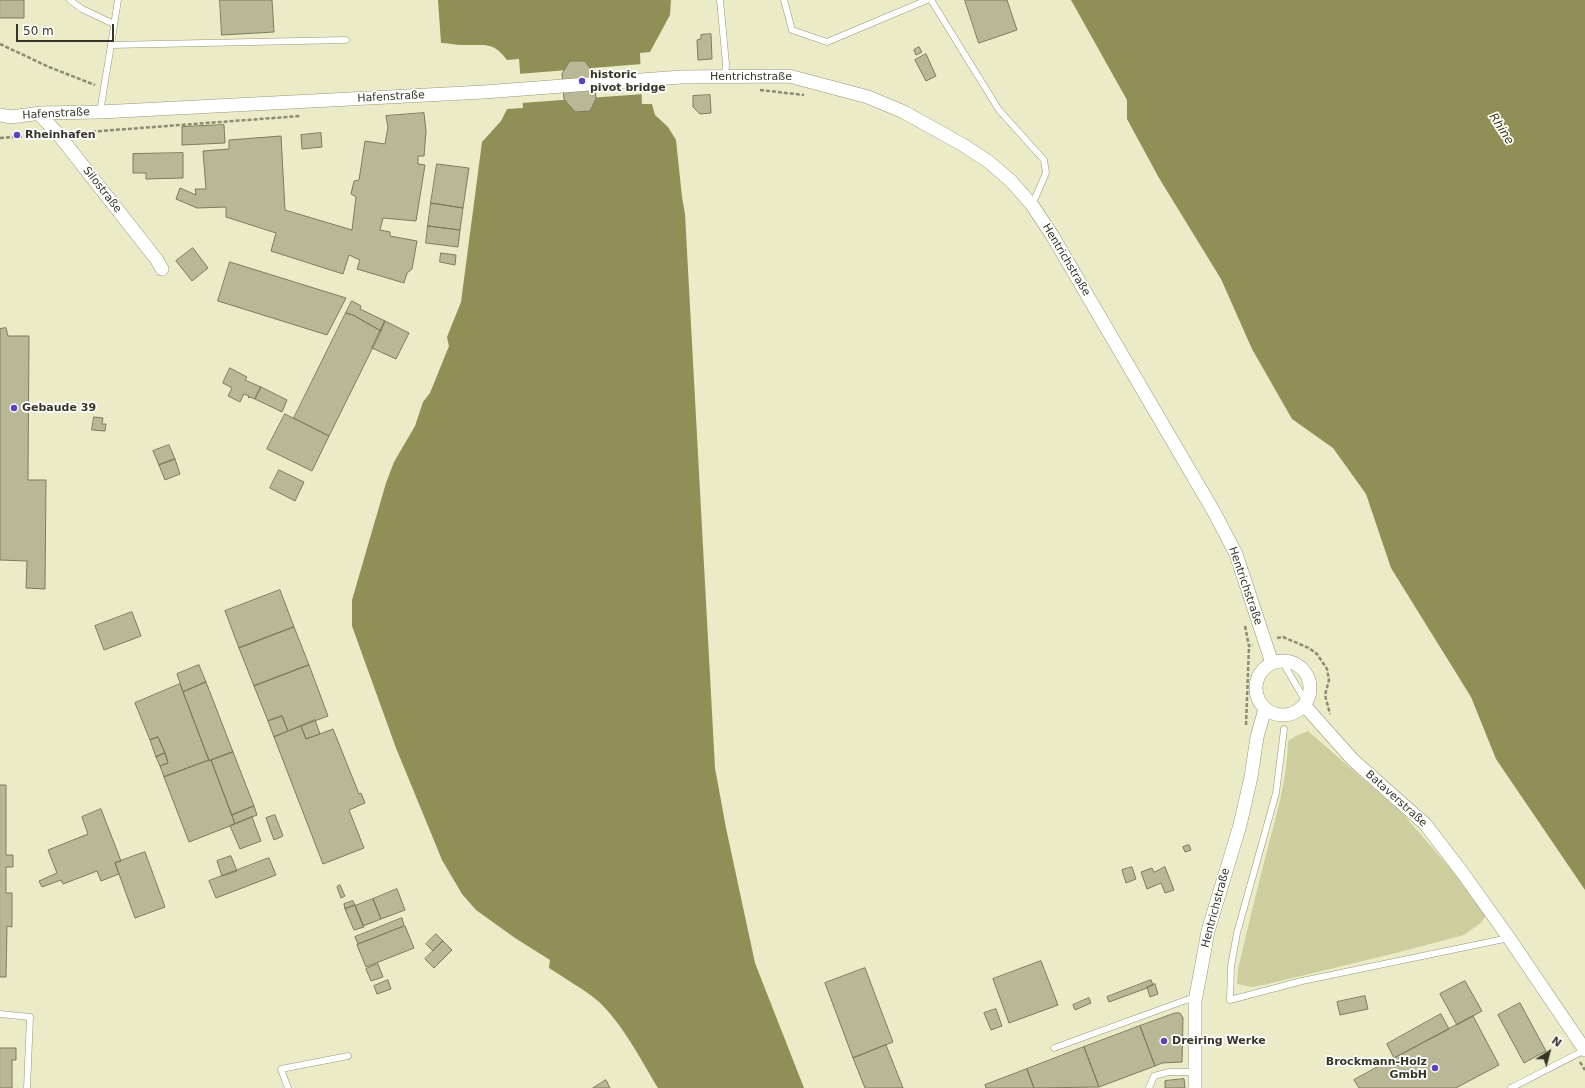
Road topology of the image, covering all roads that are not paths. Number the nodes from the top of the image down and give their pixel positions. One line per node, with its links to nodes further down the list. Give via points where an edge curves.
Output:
1 (70, 0): 7 (lane, via 82,9)
2 (118, 0): 7 (lane, Hafenstraße)
3 (720, 0): 11 (lane)
4 (784, 0): 5 (lane, via 792,30 827,42)
5 (927, 0)
6 (930, 0): 15 (lane, via 999,110 1044,160 1046,173)
7 (114, 24): 9 (lane, Hafenstraße)
8 (346, 40): 9 (lane)
9 (111, 45): 12 (lane, Hafenstraße)
10 (681, 77): 11 (street, Hentrichstraße); 12 (street, Hafenstraße, via 484,92)
11 (725, 77): 15 (street, Hentrichstraße, via 789,76 875,100 904,112 990,162)
12 (100, 112): 13 (street, Hafenstraße)
13 (40, 114): 14 (street, Hafenstraße); 16 (street, Silostraße)
14 (4, 118)
15 (1032, 205): 17 (street, Hentrichstraße, via 1214,512 1236,554 1265,642)
16 (162, 269)
17 (1277, 662): 18 (street, via 1287,660 1306,672 1310,690); 19 (street, via 1264,668 1258,675 1257,697)
18 (1305, 703): 19 (street, via 1293,713 1283,715); 21 (street, Bataverstraße, via 1353,760 1425,824)
19 (1265, 709): 22 (street, Hentrichstraße, via 1240,825 1208,931)
20 (1284, 729): 21 (lane, via 1276,793 1237,933 1231,966 1230,1000 1302,981)
21 (1509, 938): 25 (street, Bataverstraße)
22 (1195, 1001): 24 (lane, via 1189,999); 27 (street, Hentrichstraße)
23 (0, 1014): 28 (lane, via 30,1017)
24 (1054, 1048)
25 (1580, 1052): 32 (lane)
26 (348, 1056): 29 (lane, via 281,1069)
27 (1195, 1072): 30 (lane, via 1169,1072 1154,1076); 31 (street, Hentrichstraße)
28 (27, 1088)
29 (288, 1088)
30 (1149, 1088)
31 (1195, 1088)
32 (1511, 1088)

